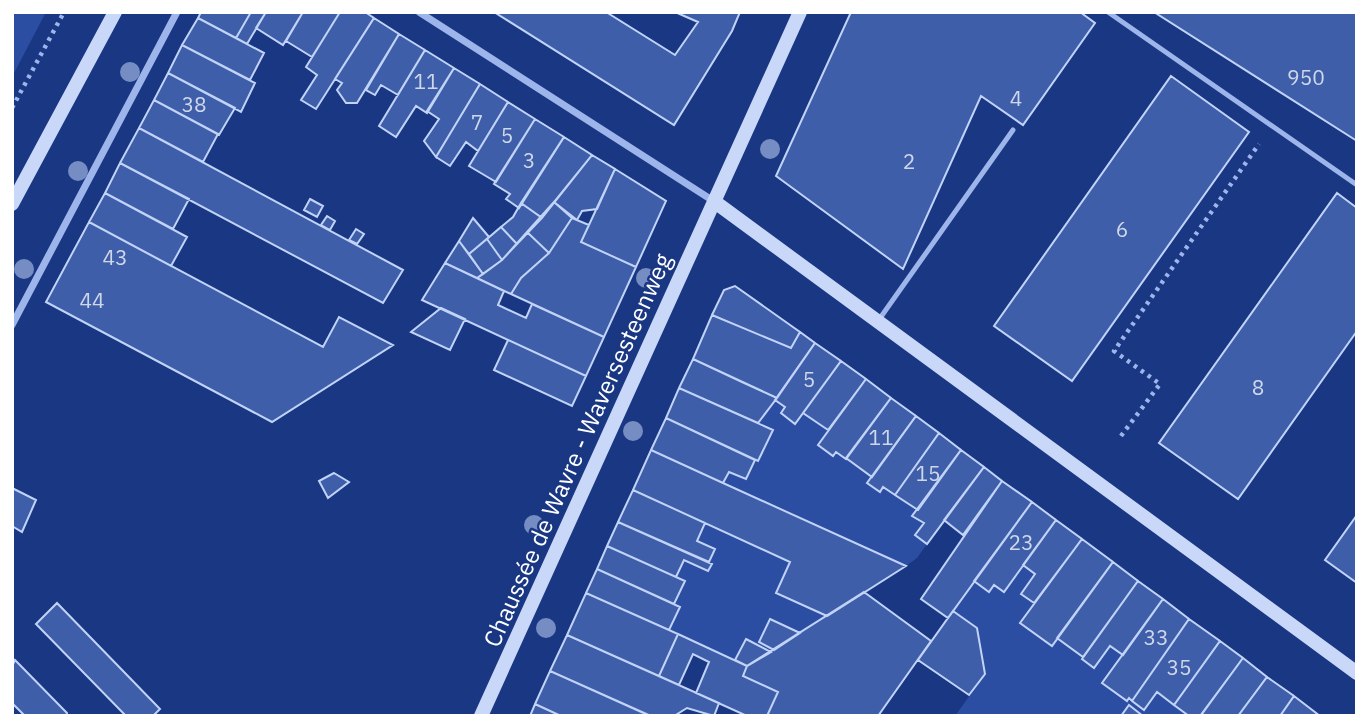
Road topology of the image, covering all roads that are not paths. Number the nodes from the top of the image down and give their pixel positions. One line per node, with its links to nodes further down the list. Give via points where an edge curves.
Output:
1 (115, 12): 9 (main road)
2 (177, 12): 11 (street)
3 (419, 12): 8 (street)
4 (800, 12): 8 (main road, Chaussée de Wavre - Waversesteenweg)
5 (1108, 12): 7 (lane)
6 (1013, 130): 10 (lane)
7 (1357, 185)
8 (715, 202): 10 (main road); 13 (main road, Chaussée de Wavre - Waversesteenweg)
9 (12, 204)
10 (878, 321): 12 (main road)
11 (12, 325)
12 (1357, 673)
13 (481, 716)

